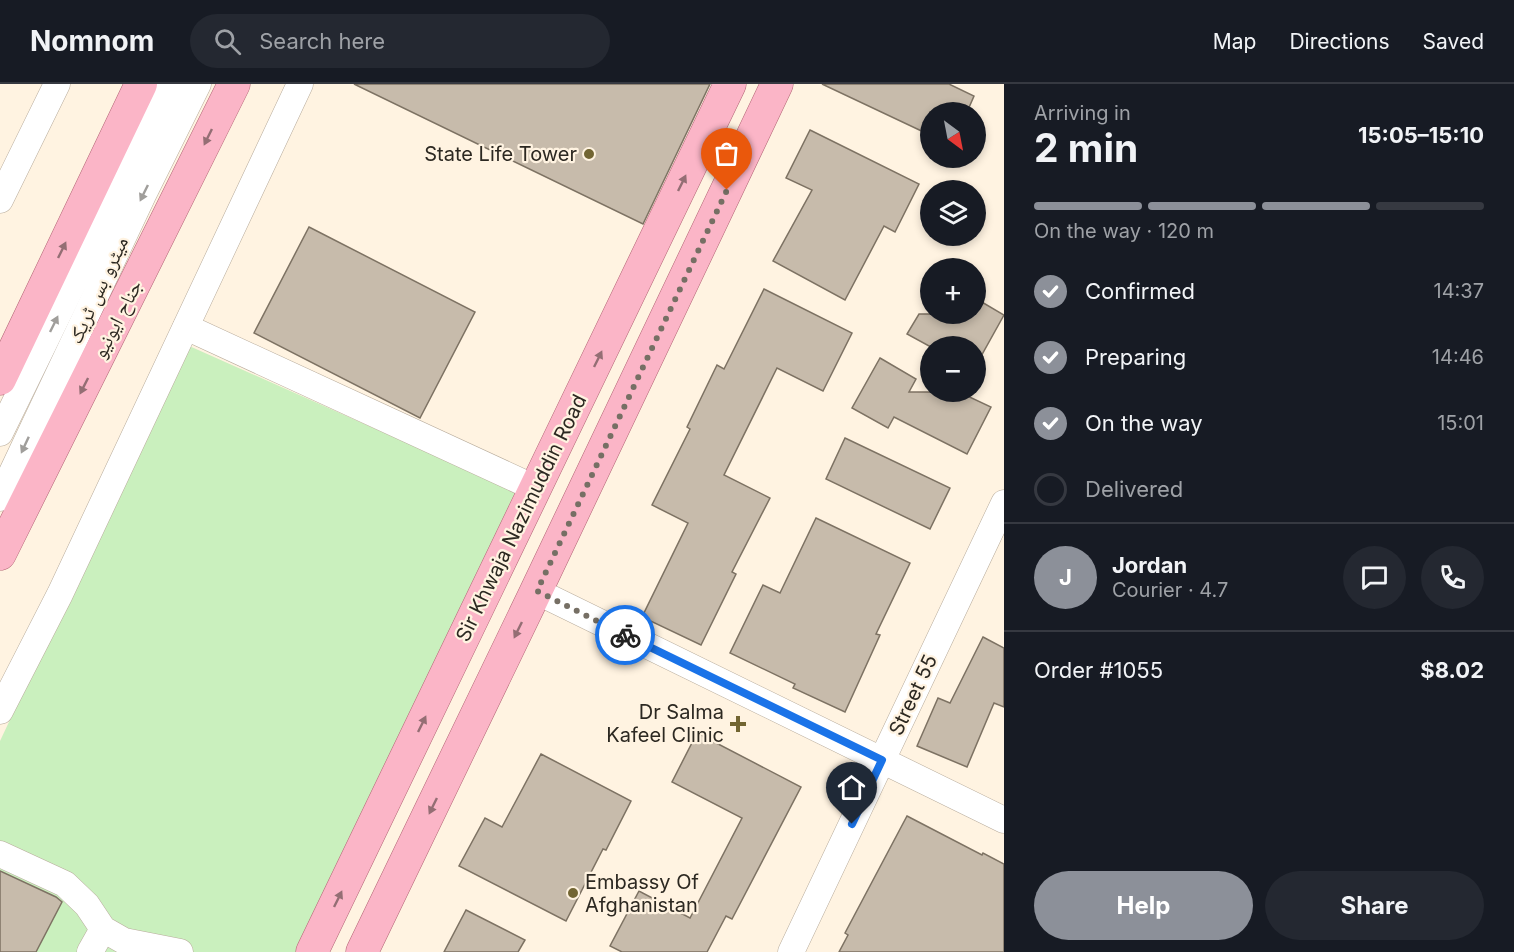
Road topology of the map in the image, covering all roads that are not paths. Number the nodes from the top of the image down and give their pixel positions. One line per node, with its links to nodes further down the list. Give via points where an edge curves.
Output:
1 (57, 84): 9 (street)
2 (141, 84): 11 (main road, one-way to 2)
3 (171, 84): 12 (street, میٹرو بس ٹریک, one-way to 3)
4 (198, 84): 14 (street, میٹرو بس ٹریک, one-way to 14)
5 (234, 84): 16 (main road, جناح ایونیو, one-way to 16)
6 (300, 84): 10 (street)
7 (730, 84): 13 (main road, Sir Khwaja Nazimuddin Road, one-way to 7)
8 (777, 84): 17 (main road)
9 (0, 200)
10 (186, 327): 13 (street); 18 (street)
11 (0, 379)
12 (0, 433)
13 (536, 488): 22 (main road, Sir Khwaja Nazimuddin Road, one-way to 13)
14 (0, 498)
15 (1004, 503): 19 (street, Street 55)
16 (0, 554)
17 (537, 591): 19 (street); 23 (main road, one-way to 23)
18 (0, 711)
19 (882, 760): 20 (street); 29 (street, Street 55)
20 (1004, 820)
21 (0, 854): 24 (street, via 65,884 87,905)
22 (356, 861): 23 (main road); 27 (main road, Sir Khwaja Nazimuddin Road, one-way to 22)
23 (398, 879): 28 (main road)
24 (103, 929): 25 (street); 26 (street, via 124,941)
25 (90, 952)
26 (180, 952)
27 (312, 952)
28 (362, 952)
29 (791, 952)

